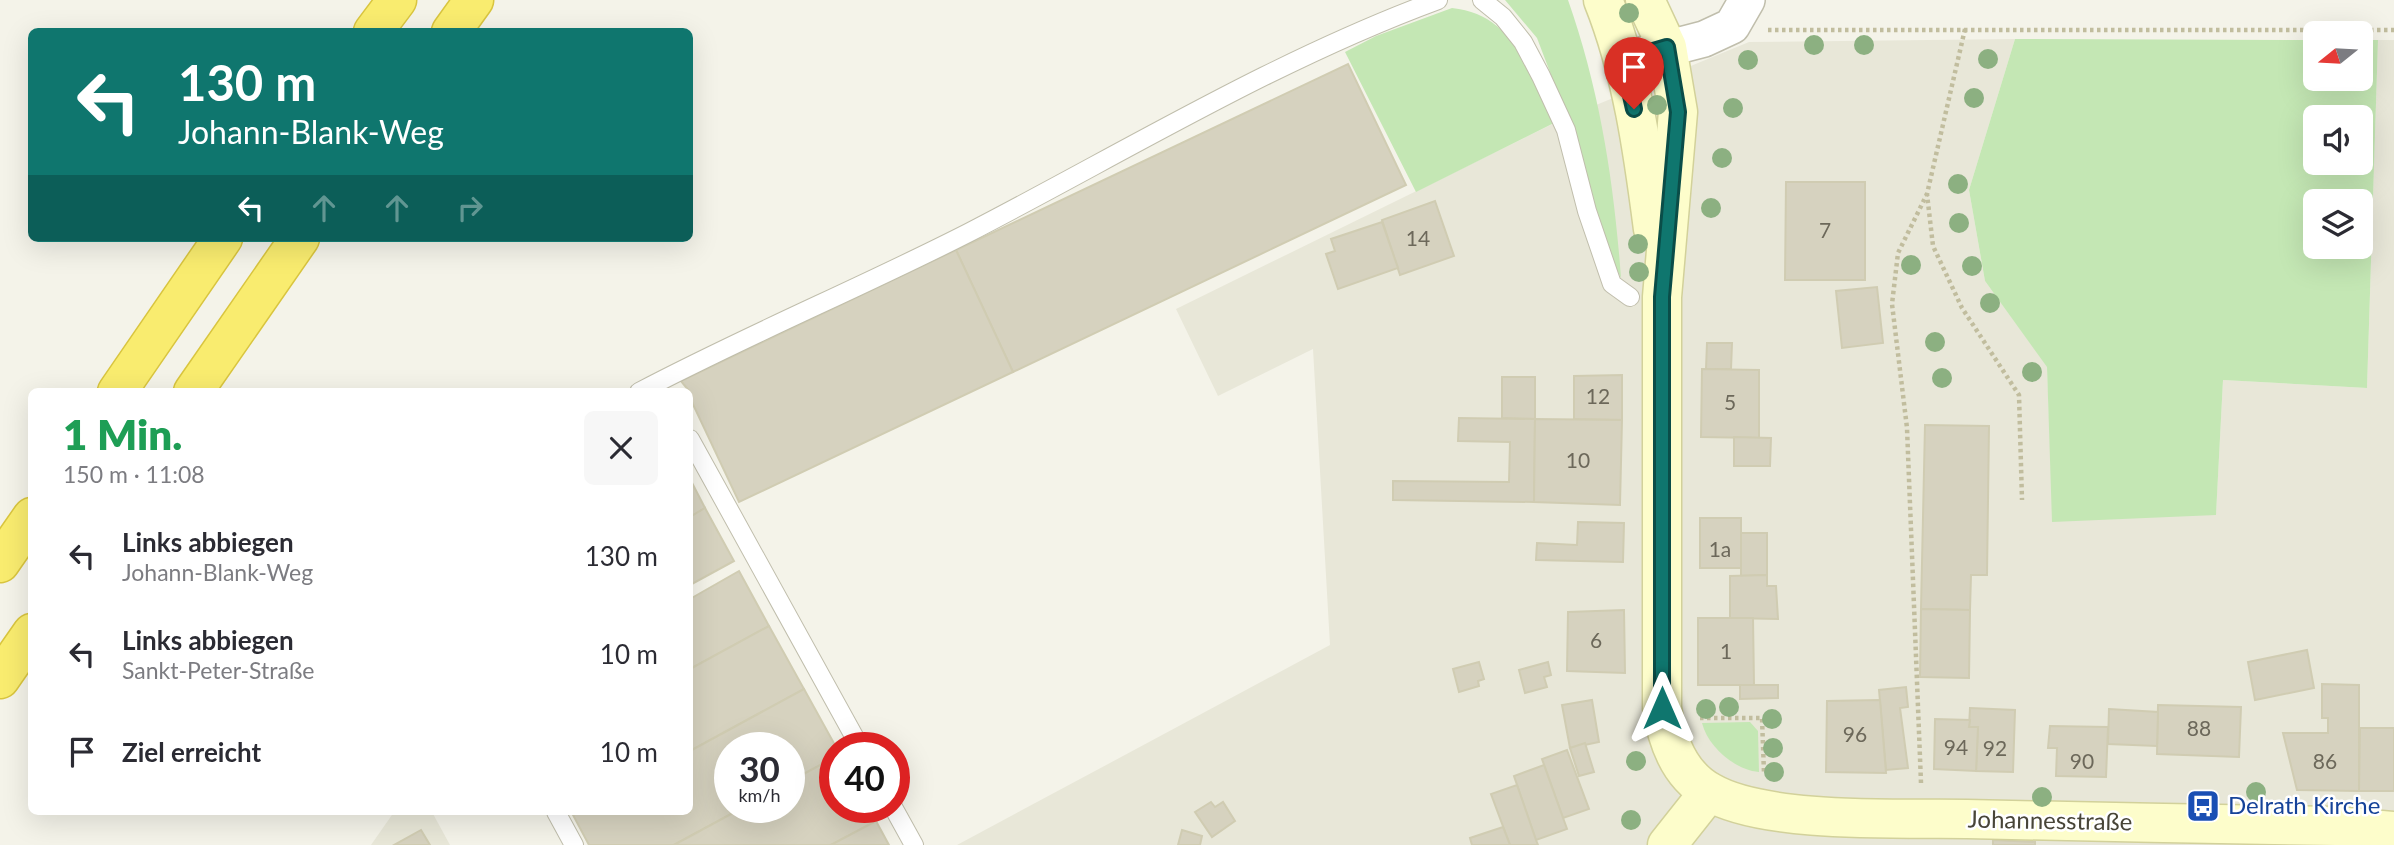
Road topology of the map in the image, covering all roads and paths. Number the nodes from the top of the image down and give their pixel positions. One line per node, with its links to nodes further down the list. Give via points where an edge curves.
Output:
1 (397, 0): 8 (highway)
2 (474, 0): 9 (highway)
3 (1438, 0): 18 (lane, via 1278,71)
4 (1482, 0): 17 (lane, via 1523,42 1542,76 1566,130 1612,284)
5 (1603, 0): 13 (street)
6 (1645, 0): 12 (street)
7 (1740, 13): 10 (path, via 1773,31); 12 (street, via 1704,39)
8 (376, 28)
9 (454, 28)
10 (1965, 28): 11 (path); 14 (path)
11 (2394, 30)
12 (1667, 47): 13 (street); 17 (street, via 1678,112)
13 (1623, 60): 17 (street, via 1640,133)
14 (1927, 194): 22 (path, via 1933,246 1962,308 2019,395); 29 (path, via 1898,253 1892,304 1907,428)
15 (220, 242): 19 (highway)
16 (297, 242): 20 (highway)
17 (1646, 297): 31 (street, via 1662,708 1666,736 1683,768)
18 (661, 387)
19 (120, 388)
20 (196, 388)
21 (693, 444): 28 (lane)
22 (2022, 500)
23 (28, 523): 24 (highway)
24 (0, 563)
25 (28, 639): 26 (highway)
26 (0, 680)
27 (1692, 718): 30 (path, via 1762,718)
28 (852, 732)
29 (1920, 769)
30 (1764, 780)
31 (1709, 792): 34 (street, Johannesstraße, via 1736,804 1773,811 1867,818 2337,826); 37 (street)
32 (558, 815): 35 (lane)
33 (902, 823): 36 (lane)
34 (2394, 831)
35 (574, 845)
36 (914, 845)
37 (1667, 845)

